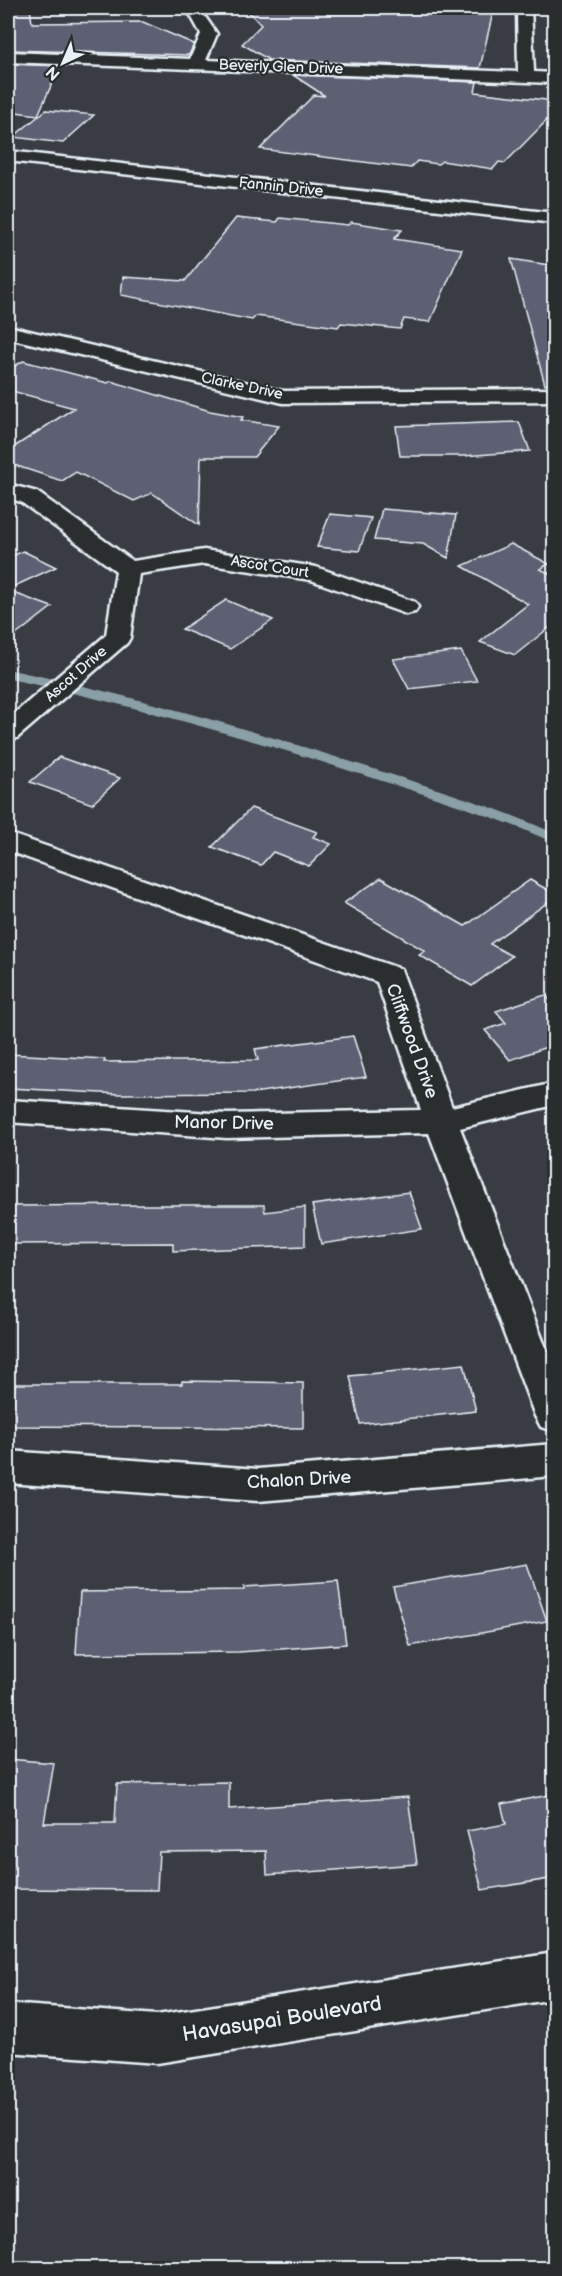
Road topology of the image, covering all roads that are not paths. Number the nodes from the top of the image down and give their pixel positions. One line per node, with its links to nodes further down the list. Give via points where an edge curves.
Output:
1 (524, 8): 5 (street)
2 (194, 9): 4 (street, via 209,34)
3 (8, 57): 4 (street, Beverly Glen Drive)
4 (196, 64): 5 (street, Beverly Glen Drive)
5 (526, 76): 6 (street, Beverly Glen Drive)
6 (555, 78)
7 (8, 156): 8 (street, Fannin Drive)
8 (555, 218)
9 (8, 332): 10 (street, Clarke Drive, via 283,397)
10 (555, 395)
11 (8, 491): 12 (street, via 29,497)
12 (128, 569): 13 (street, Ascot Court, via 204,557 316,574); 14 (street, Ascot Drive, via 118,638)
13 (406, 607)
14 (8, 732)
15 (8, 842): 18 (street, Cliffwood Drive, via 390,976)
16 (555, 1094): 18 (street, Manor Drive)
17 (8, 1111): 18 (street, Manor Drive, via 227,1126)
18 (441, 1121): 19 (street, Cliffwood Drive)
19 (555, 1416)
20 (555, 1460): 21 (street, Chalon Drive, via 258,1485)
21 (8, 1467)
22 (555, 1976): 23 (street, Havasupai Boulevard, via 157,2039)
23 (8, 2028)

